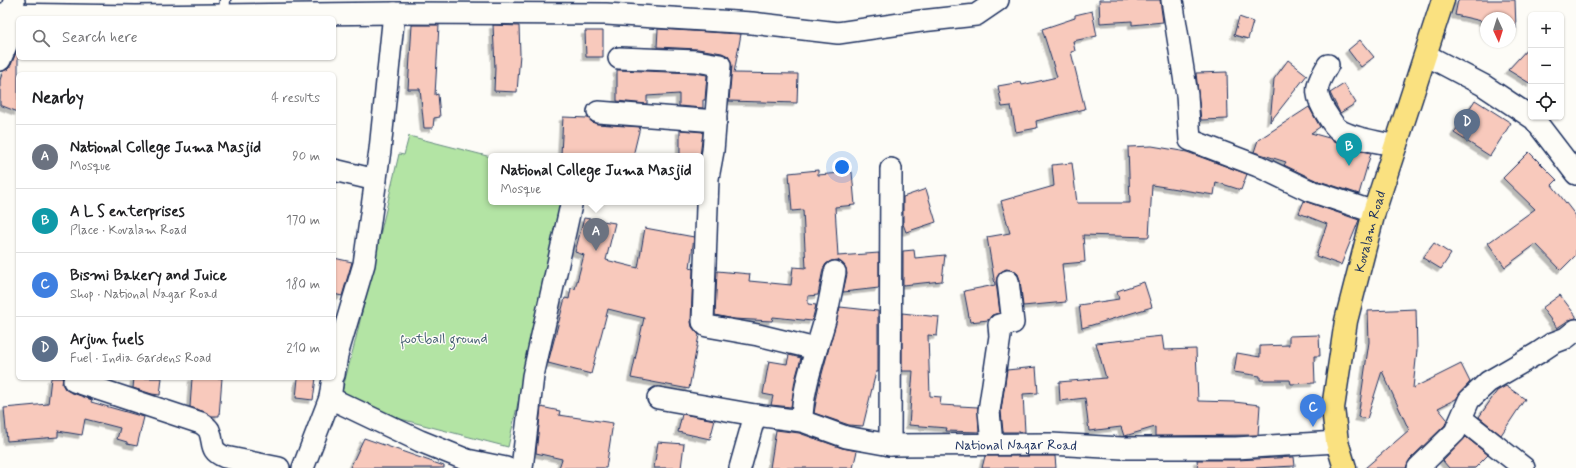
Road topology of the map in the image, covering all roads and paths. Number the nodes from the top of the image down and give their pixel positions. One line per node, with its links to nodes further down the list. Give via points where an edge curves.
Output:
1 (998, 0): 6 (street, via 976,15 838,33 752,23 606,14)
2 (1172, 0): 21 (street, via 1187,95 1190,140 1258,166 1308,190)
3 (1443, 0): 7 (main road, Kovalam Road)
4 (225, 7): 5 (street, via 136,16); 6 (street)
5 (8, 9): 9 (street, via 8,42)
6 (394, 13): 18 (street)
7 (1426, 55): 13 (main road, Kovalam Road); 16 (street, via 1483,85 1534,119)
8 (619, 58): 12 (street, via 696,61 720,65)
9 (0, 60)
10 (1328, 65): 13 (street, via 1319,82 1317,93 1318,100 1329,118 1339,129)
11 (598, 112): 12 (street)
12 (716, 121): 17 (street, via 713,151)
13 (1396, 146): 21 (main road, Kovalam Road)
14 (891, 169): 36 (street)
15 (336, 170): 18 (street)
16 (1576, 174)
17 (704, 177)
18 (376, 180): 26 (street, via 364,264)
19 (571, 205): 40 (street, via 533,376)
20 (704, 205): 25 (street, via 703,322 708,326)
21 (1374, 212): 34 (main road, Kovalam Road, via 1346,321 1333,408)
22 (835, 272): 25 (street)
23 (1008, 281): 35 (street, via 1013,323 999,325 1000,336 989,411)
24 (1573, 340): 32 (street, via 1553,343 1488,382 1469,400)
25 (816, 349): 33 (street, via 802,409)
26 (336, 365)
27 (336, 374): 39 (street, via 420,440 467,460)
28 (331, 380): 38 (street)
29 (74, 381): 37 (street, via 201,422 208,429 213,448 218,454)
30 (658, 398): 31 (street, National Nagar Road)
31 (755, 415): 33 (street, National Nagar Road); 41 (street)
32 (1462, 419): 43 (street, via 1455,432); 44 (street)
33 (802, 421): 36 (street, National Nagar Road, via 846,437)
34 (1337, 442): 35 (street, National Nagar Road, via 1228,448); 42 (main road, Kovalam Road)
35 (992, 444): 36 (street, National Nagar Road)
36 (890, 445)
37 (279, 468)
38 (303, 468)
39 (506, 468)
40 (522, 468)
41 (740, 468)
42 (1345, 468)
43 (1418, 468)
44 (1524, 468)

